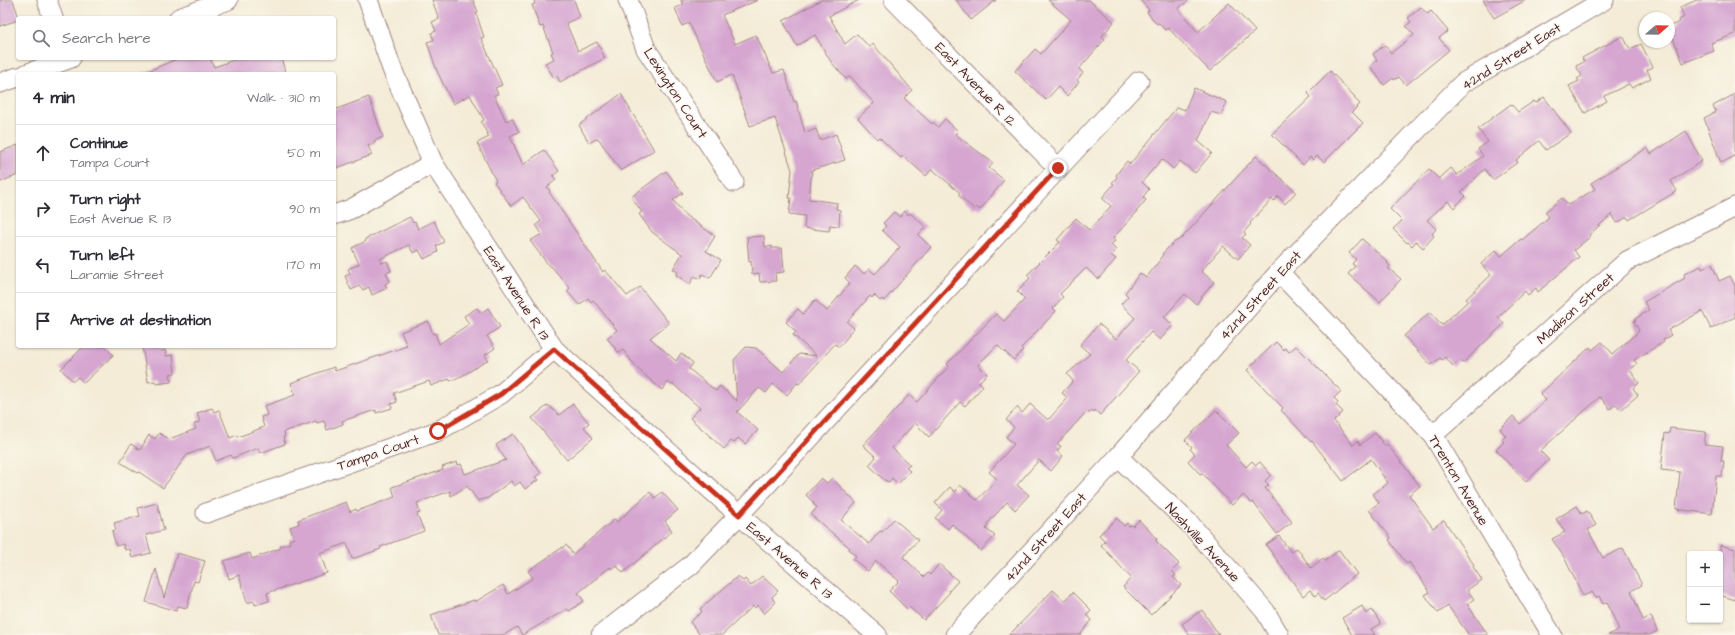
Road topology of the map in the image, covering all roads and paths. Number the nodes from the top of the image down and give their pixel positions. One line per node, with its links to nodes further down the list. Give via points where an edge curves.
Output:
1 (47, 0): 7 (street)
2 (228, 0): 8 (street)
3 (368, 0): 14 (street, East Avenue R 13, via 392,68)
4 (628, 0): 16 (street, Lexington Court, via 646,49)
5 (894, 0): 15 (street, East Avenue R 12)
6 (1604, 0): 19 (street, 42nd Street East, via 1463,83)
7 (52, 16)
8 (184, 16)
9 (64, 60): 10 (street)
10 (31, 72)
11 (16, 78): 13 (street)
12 (1139, 81): 15 (street)
13 (0, 83)
14 (433, 163): 18 (street, via 351,209); 20 (street, East Avenue R 13)
15 (1058, 168): 24 (street)
16 (734, 182)
17 (1735, 207): 21 (street, Madison Street, via 1627,261)
18 (336, 214)
19 (1279, 272): 21 (street, Trenton Avenue); 22 (street, 42nd Street East)
20 (554, 349): 23 (street, Tampa Court, via 501,394 438,431); 24 (street, East Avenue R 13)
21 (1433, 435): 29 (street, Trenton Avenue)
22 (1118, 457): 27 (street, 42nd Street East); 28 (street, Nashville Avenue, via 1190,524 1265,611)
23 (206, 513)
24 (739, 515): 25 (street, via 691,565); 26 (street, East Avenue R 13)
25 (601, 635)
26 (877, 635)
27 (955, 635)
28 (1279, 635)
29 (1552, 635)

